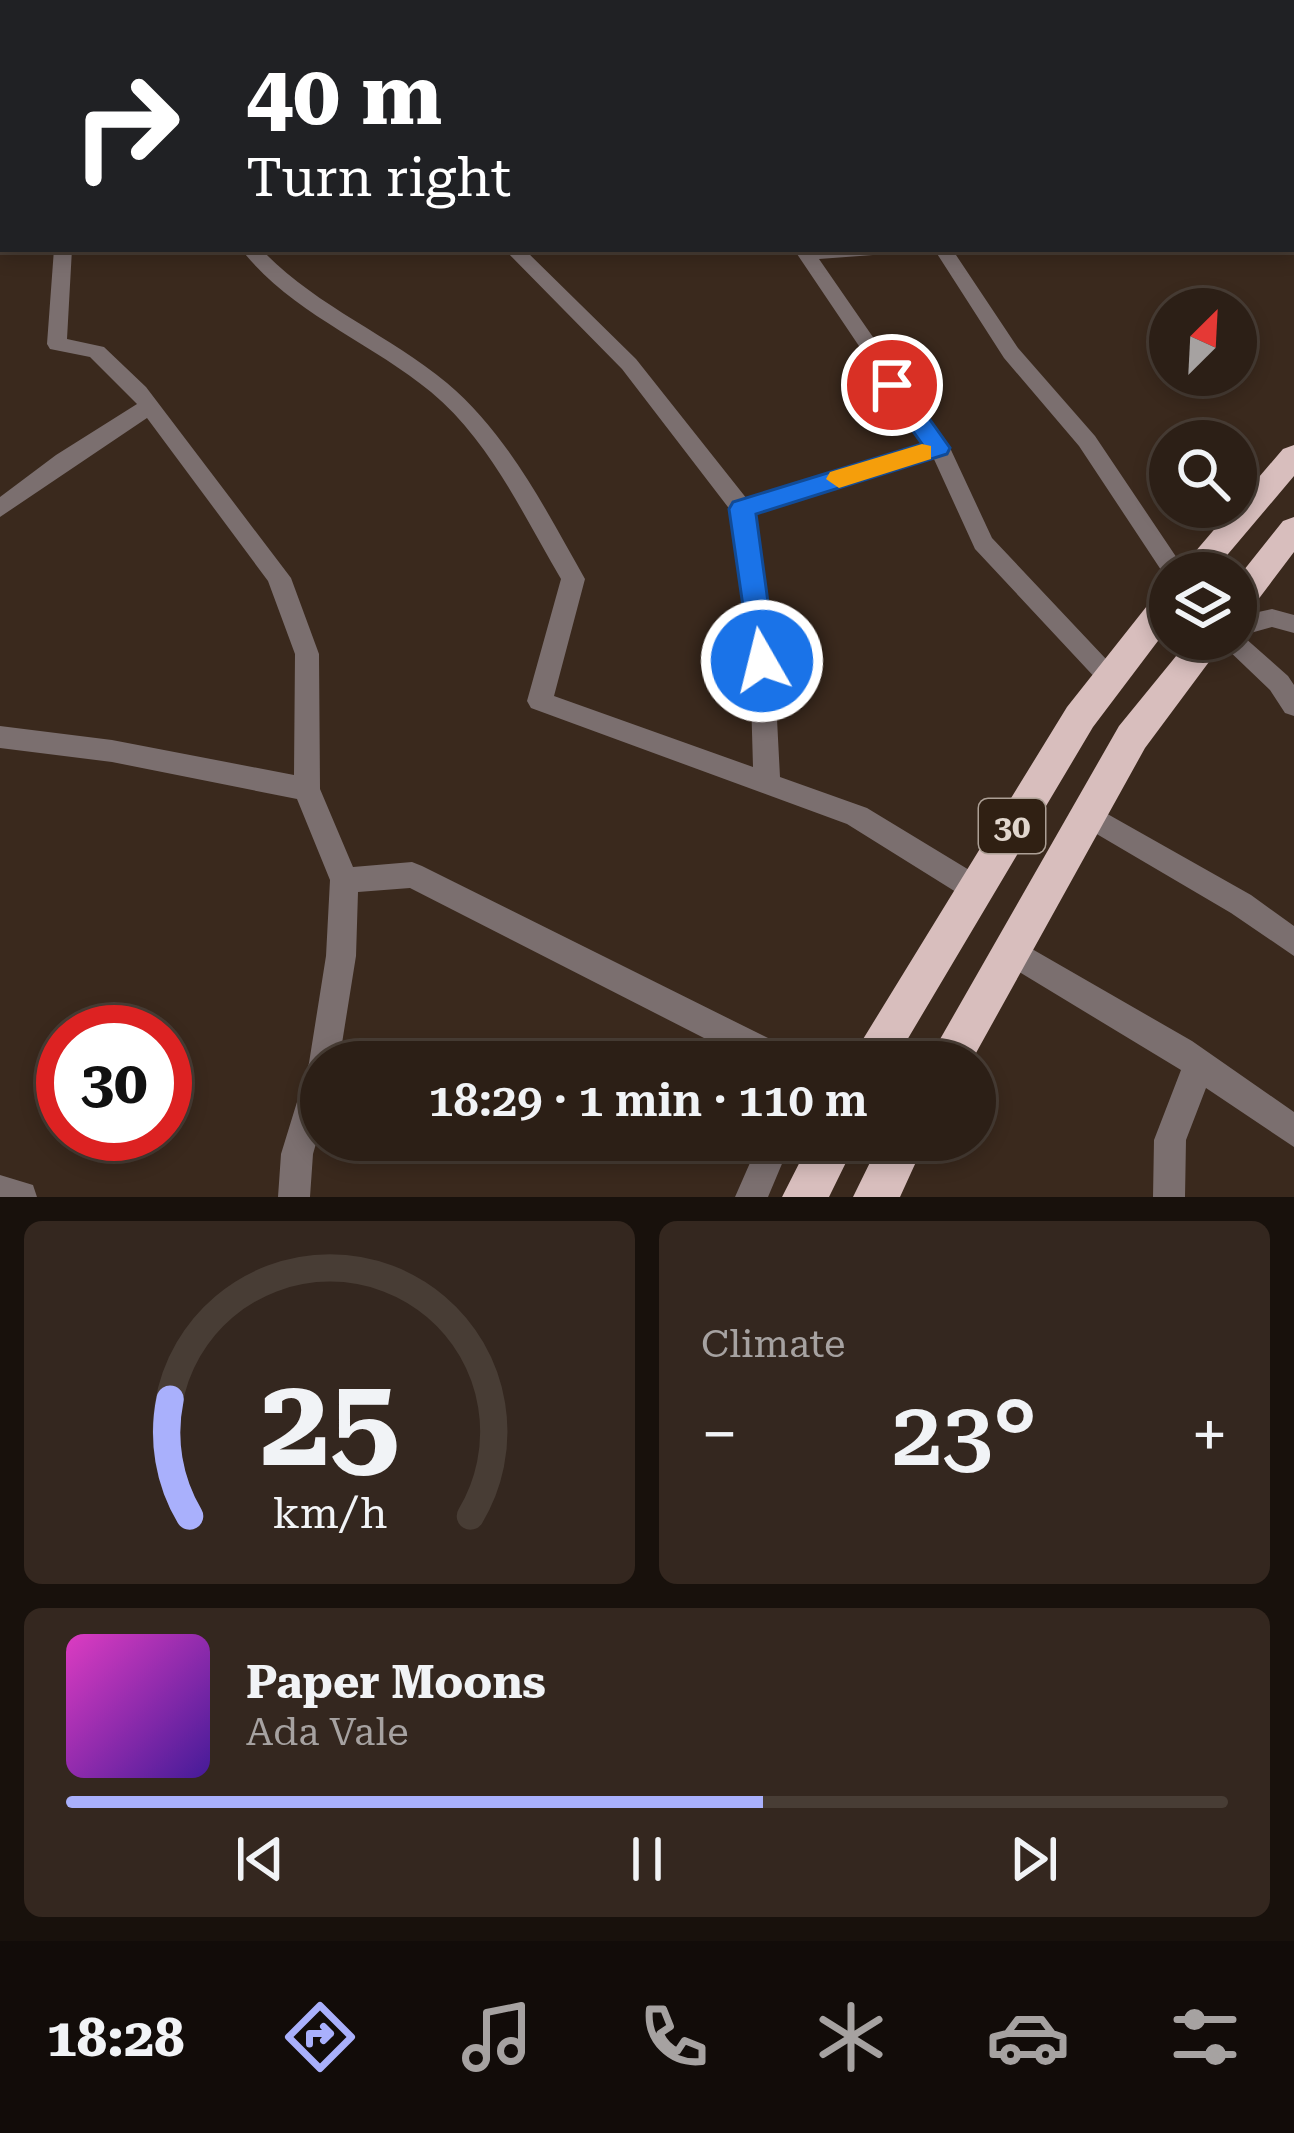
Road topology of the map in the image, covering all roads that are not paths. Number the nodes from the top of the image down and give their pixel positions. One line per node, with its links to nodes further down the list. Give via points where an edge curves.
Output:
1 (63, 252): 6 (street, via 57,344 97,352)
2 (253, 252): 23 (street, via 283,288 442,391 496,452 573,579 540,701)
3 (516, 252): 10 (street, via 629,364)
4 (833, 252): 7 (street, via 806,254)
5 (945, 252): 12 (street)
6 (149, 406): 9 (street); 24 (street, via 279,578 307,654)
7 (938, 448): 10 (street); 20 (street, via 983,543)
8 (1294, 456): 13 (highway)
9 (0, 509)
10 (742, 509): 23 (street, via 762,661)
11 (1294, 529): 14 (highway)
12 (1161, 552)
13 (1211, 552)
14 (1257, 577)
15 (1257, 622): 16 (street)
16 (1294, 624)
17 (1149, 627): 20 (highway, 30)
18 (1192, 660): 25 (highway, 30, via 1132,737)
19 (1255, 660): 21 (street)
20 (1109, 676): 27 (highway, 30)
21 (1294, 706)
22 (0, 737): 24 (street)
23 (767, 783): 27 (street, via 857,816)
24 (308, 790): 26 (street)
25 (1088, 815): 28 (street); 29 (highway, 30)
26 (344, 880): 30 (street); 31 (street, via 412,875)
27 (974, 888): 32 (highway, 30)
28 (1294, 943)
29 (1011, 951): 33 (highway, 30); 34 (street)
30 (328, 1041)
31 (741, 1041)
32 (883, 1041)
33 (960, 1041)
34 (1198, 1064): 35 (street); 46 (street, via 1170,1140)
35 (1294, 1131)
36 (300, 1144): 42 (street)
37 (767, 1161): 43 (street)
38 (824, 1161): 44 (highway)
39 (894, 1161): 45 (highway)
40 (0, 1191): 41 (street)
41 (21, 1197)
42 (294, 1197)
43 (752, 1197)
44 (805, 1197)
45 (876, 1197)
46 (1169, 1197)

